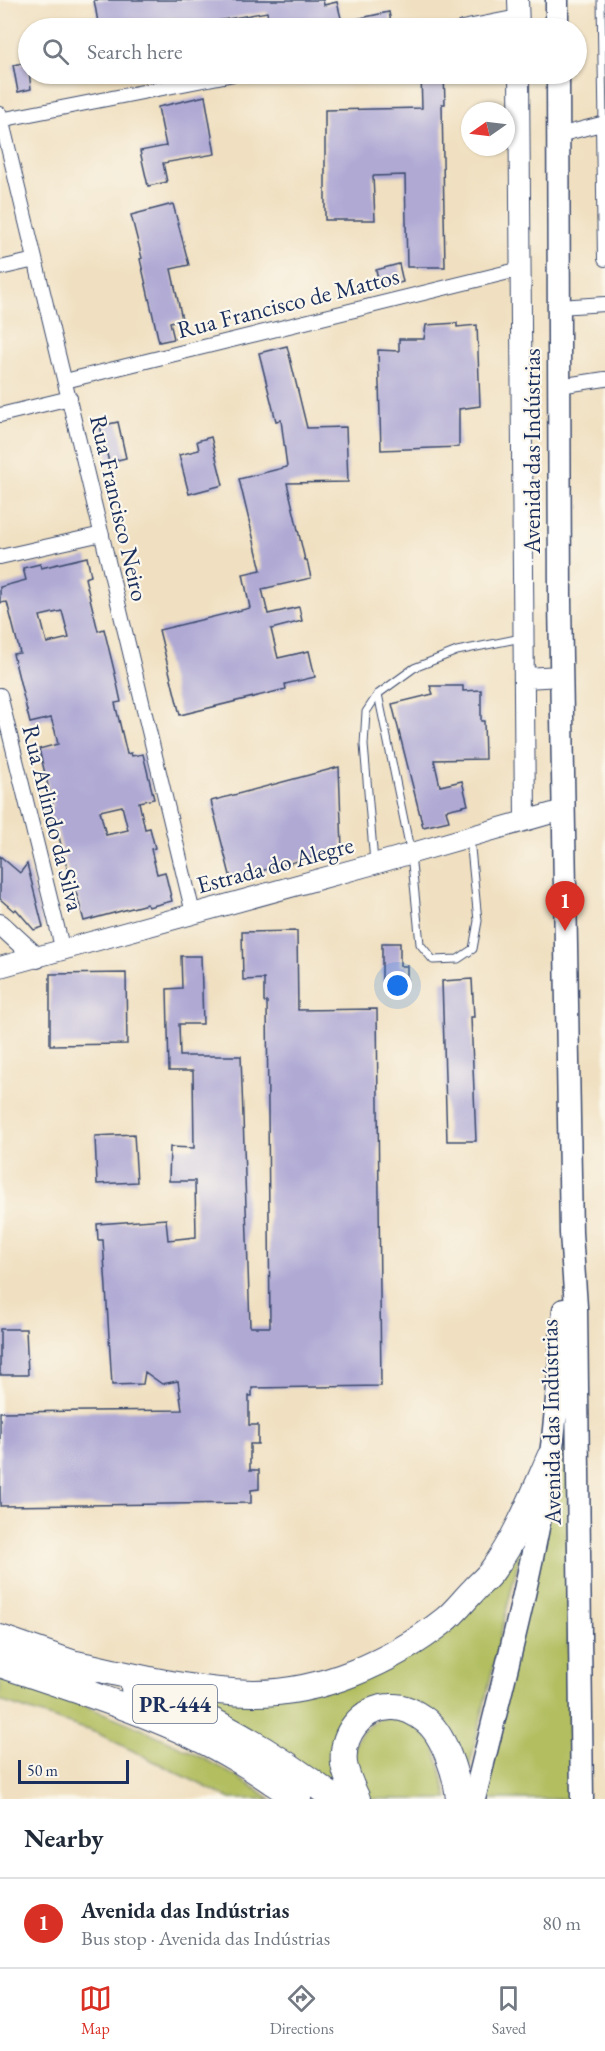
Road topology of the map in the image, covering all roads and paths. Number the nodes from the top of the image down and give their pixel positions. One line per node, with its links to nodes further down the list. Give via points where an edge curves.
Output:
1 (556, 0): 3 (main road)
2 (601, 0): 8 (lane)
3 (557, 18)
4 (181, 84): 7 (street)
5 (519, 84): 13 (street, Avenida das Indústrias)
6 (558, 84): 9 (main road, Avenida das Indústrias)
7 (0, 118): 11 (street, Rua Francisco Neiro)
8 (604, 124): 9 (street); 10 (street)
9 (559, 135): 15 (main road, Avenida das Indústrias)
10 (605, 259)
11 (35, 260): 12 (street); 17 (street, Rua Francisco Neiro)
12 (0, 268)
13 (521, 269): 17 (street, Rua Francisco de Mattos); 23 (street, Avenida das Indústrias)
14 (605, 304): 15 (street)
15 (559, 307): 18 (main road, Avenida das Indústrias)
16 (605, 379): 18 (street)
17 (65, 381): 19 (street, Rua Francisco Neiro)
18 (559, 386): 24 (main road, Avenida das Indústrias)
19 (70, 398): 20 (street); 21 (street, Rua Francisco Neiro)
20 (0, 415)
21 (102, 534): 22 (street); 34 (street, Rua Francisco Neiro)
22 (0, 558)
23 (524, 637): 25 (street, Avenida das Indústrias); 26 (lane, via 457,651 414,668)
24 (561, 676): 25 (street); 29 (main road, Avenida das Indústrias)
25 (525, 678): 30 (street, Avenida das Indústrias)
26 (378, 694): 32 (lane); 33 (lane, via 366,712 364,745)
27 (0, 695): 28 (street, Rua Arlindo da Silva)
28 (5, 729): 36 (street, Rua Arlindo da Silva)
29 (563, 810): 30 (street, Estrada do Alegre); 39 (main road, Avenida das Indústrias)
30 (525, 821): 31 (street, Estrada do Alegre)
31 (469, 837): 32 (street, Estrada do Alegre); 32 (lane, via 478,921 473,949 458,959 433,960 420,944)
32 (411, 854): 33 (street, Estrada do Alegre)
33 (374, 864): 34 (street, Estrada do Alegre)
34 (194, 913): 36 (street, Estrada do Alegre)
35 (0, 924): 37 (street)
36 (63, 951): 37 (street, Estrada do Alegre)
37 (38, 958): 38 (street, Estrada do Alegre)
38 (0, 968)
39 (571, 1233): 40 (main road); 49 (main road, Avenida das Indústrias, via 576,1307)
40 (550, 1457): 43 (highway, via 522,1521 492,1571 446,1619 402,1650 366,1666 319,1684 282,1692 252,1693 197,1688); 48 (main road, via 526,1592)
41 (0, 1638): 43 (highway, PR-444)
42 (0, 1664): 44 (highway, PR-444, via 119,1705 190,1735 237,1758)
43 (76, 1664): 45 (highway, PR-444, via 194,1712 308,1778)
44 (298, 1799)
45 (335, 1799)
46 (357, 1799): 47 (highway, via 344,1765 345,1745 359,1719 391,1707 407,1709 427,1721 444,1747 457,1779)
47 (459, 1799)
48 (474, 1799)
49 (582, 1799)

